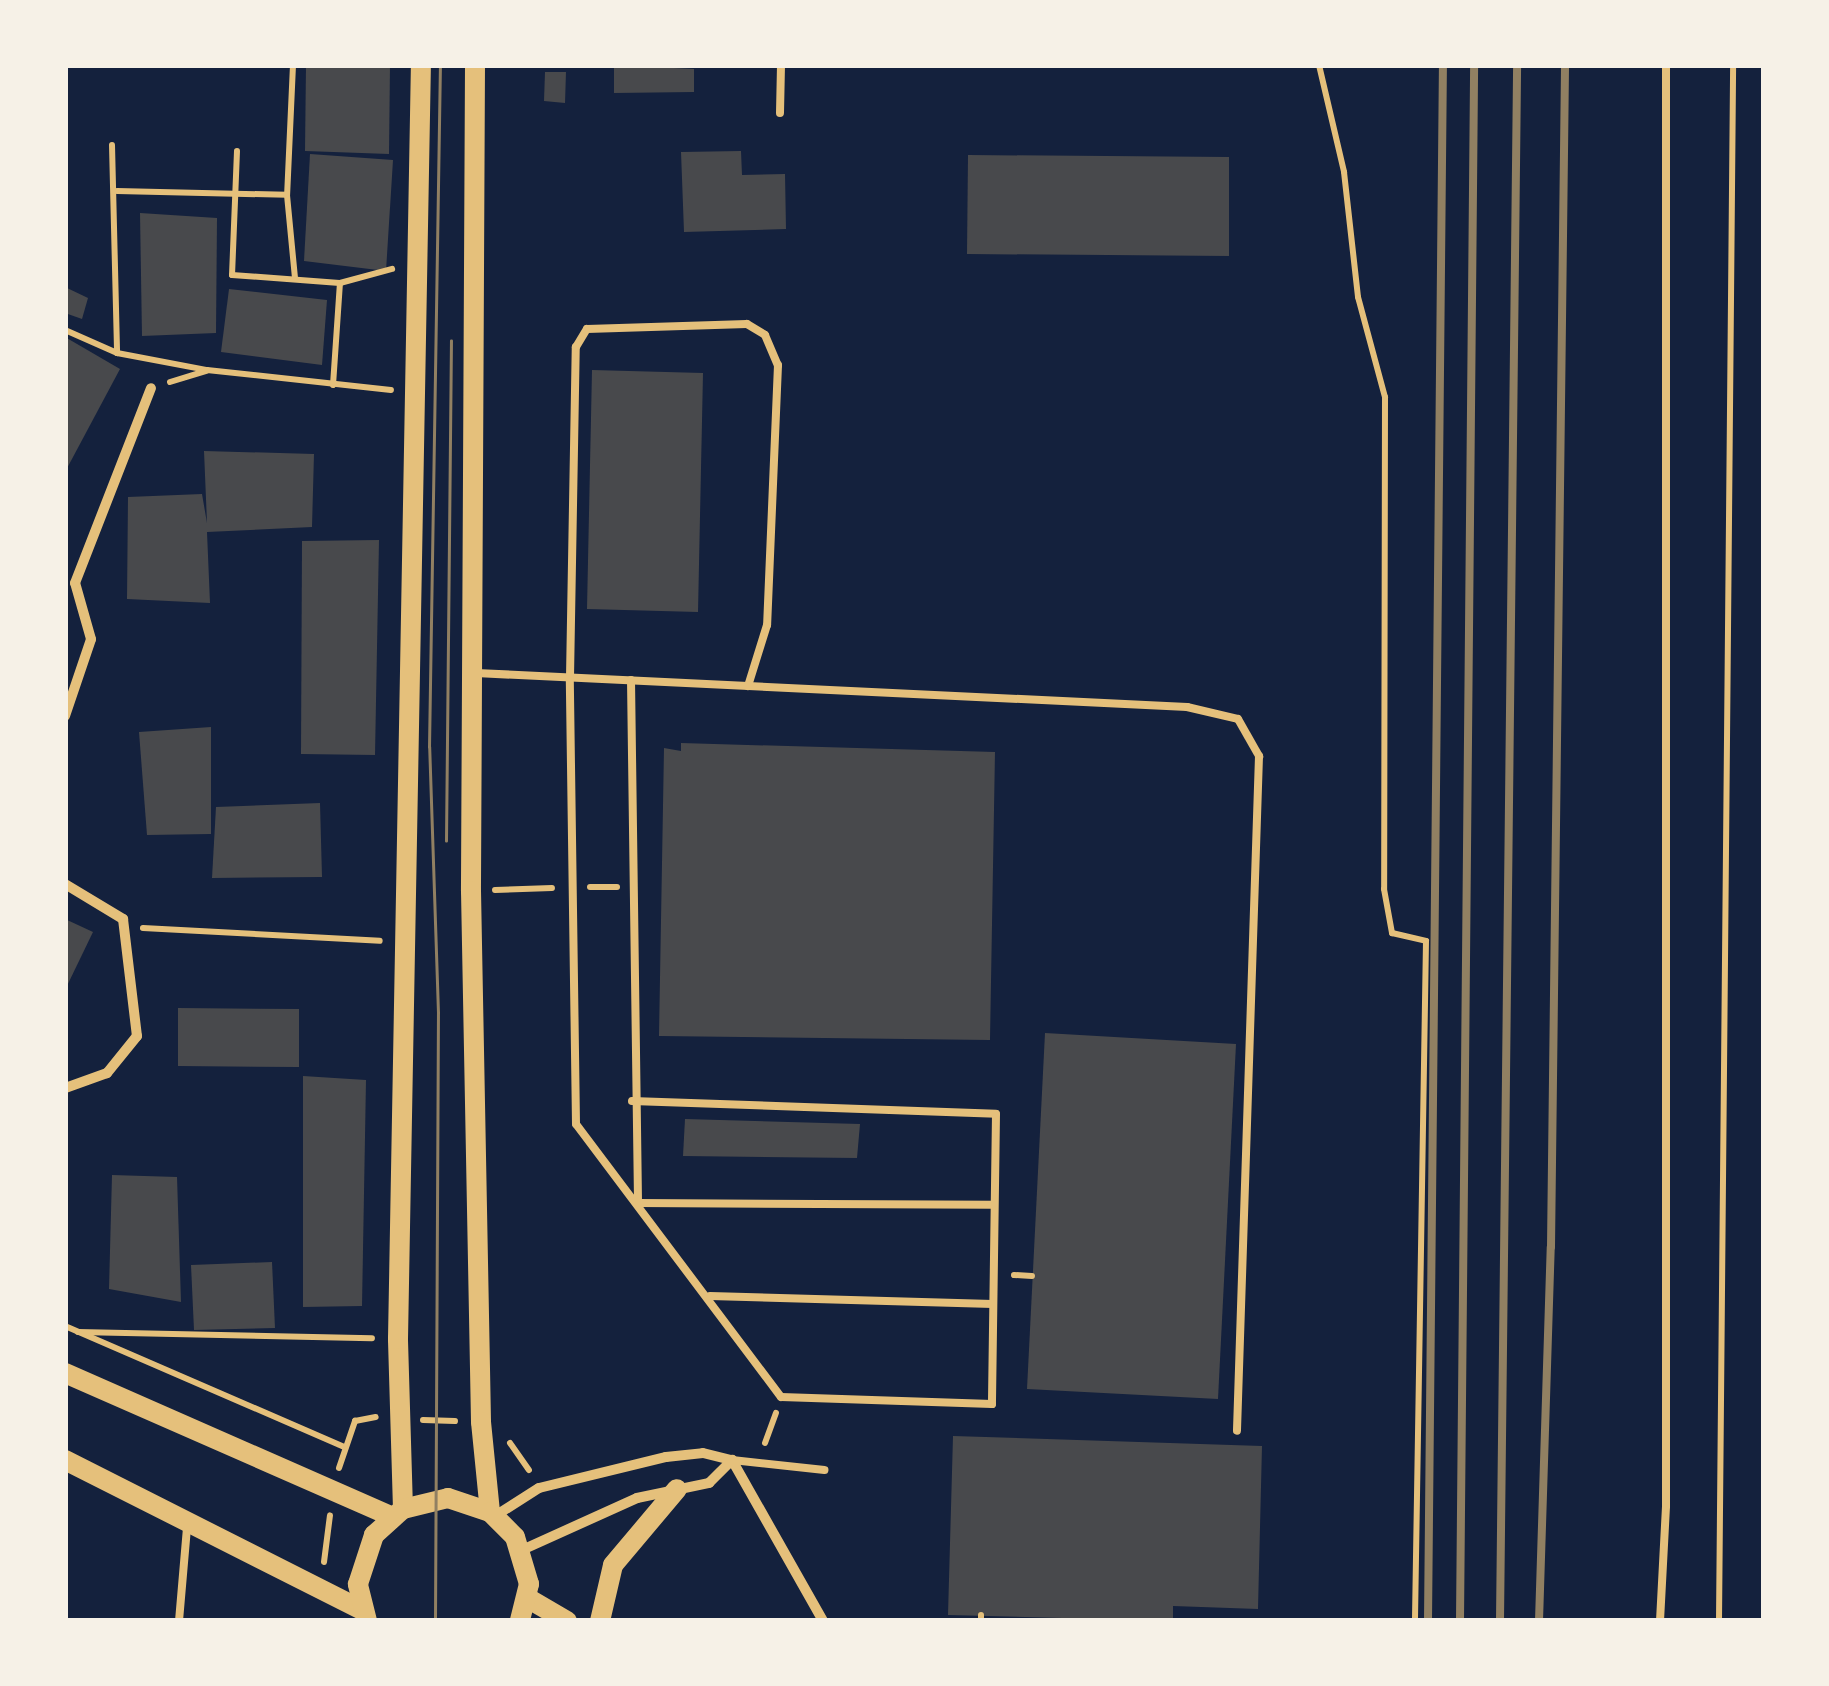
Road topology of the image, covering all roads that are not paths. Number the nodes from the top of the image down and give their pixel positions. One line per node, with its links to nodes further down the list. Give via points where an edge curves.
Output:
1 (421, 65): 25 (main road, via 388,1339 398,1419)
2 (475, 65): 7 (main road)
3 (780, 65): 5 (lane)
4 (1666, 65): 36 (lane, via 1666,1506)
5 (780, 113)
6 (151, 388): 11 (street, via 75,584 91,638)
7 (472, 672): 8 (lane); 26 (main road, via 481,1422)
8 (570, 677): 9 (lane); 10 (lane, via 576,347 587,328 607,325 747,324 765,335 778,365 767,626); 15 (lane, via 576,1124)
9 (631, 680): 10 (lane); 14 (lane)
10 (748, 686): 20 (lane, via 1209,708 1224,711 1248,731 1259,756)
11 (65, 716)
12 (65, 884): 13 (street, via 115,910 126,927 137,1036 107,1073)
13 (65, 1088)
14 (632, 1101): 15 (lane); 16 (lane, via 996,1114)
15 (638, 1203): 16 (lane); 17 (lane)
16 (994, 1204): 18 (lane)
17 (710, 1296): 18 (lane); 18 (lane, via 781,1397 992,1404)
18 (993, 1304)
19 (65, 1373): 25 (main road)
20 (1237, 1431)
21 (65, 1460): 27 (main road)
22 (732, 1460): 23 (lane); 24 (street, via 709,1483); 26 (street, via 703,1453 666,1457 539,1488); 35 (street)
23 (824, 1470)
24 (678, 1489): 28 (street, via 637,1498); 34 (main road, via 614,1565)
25 (397, 1512): 26 (main road, via 448,1498); 30 (main road, via 362,1558)
26 (492, 1514): 28 (main road)
27 (188, 1518): 30 (main road); 31 (lane)
28 (522, 1550): 29 (main road)
29 (529, 1599): 32 (main road); 33 (main road)
30 (364, 1615)
31 (179, 1621)
32 (520, 1621)
33 (567, 1621)
34 (600, 1621)
35 (823, 1621)
36 (1660, 1621)

